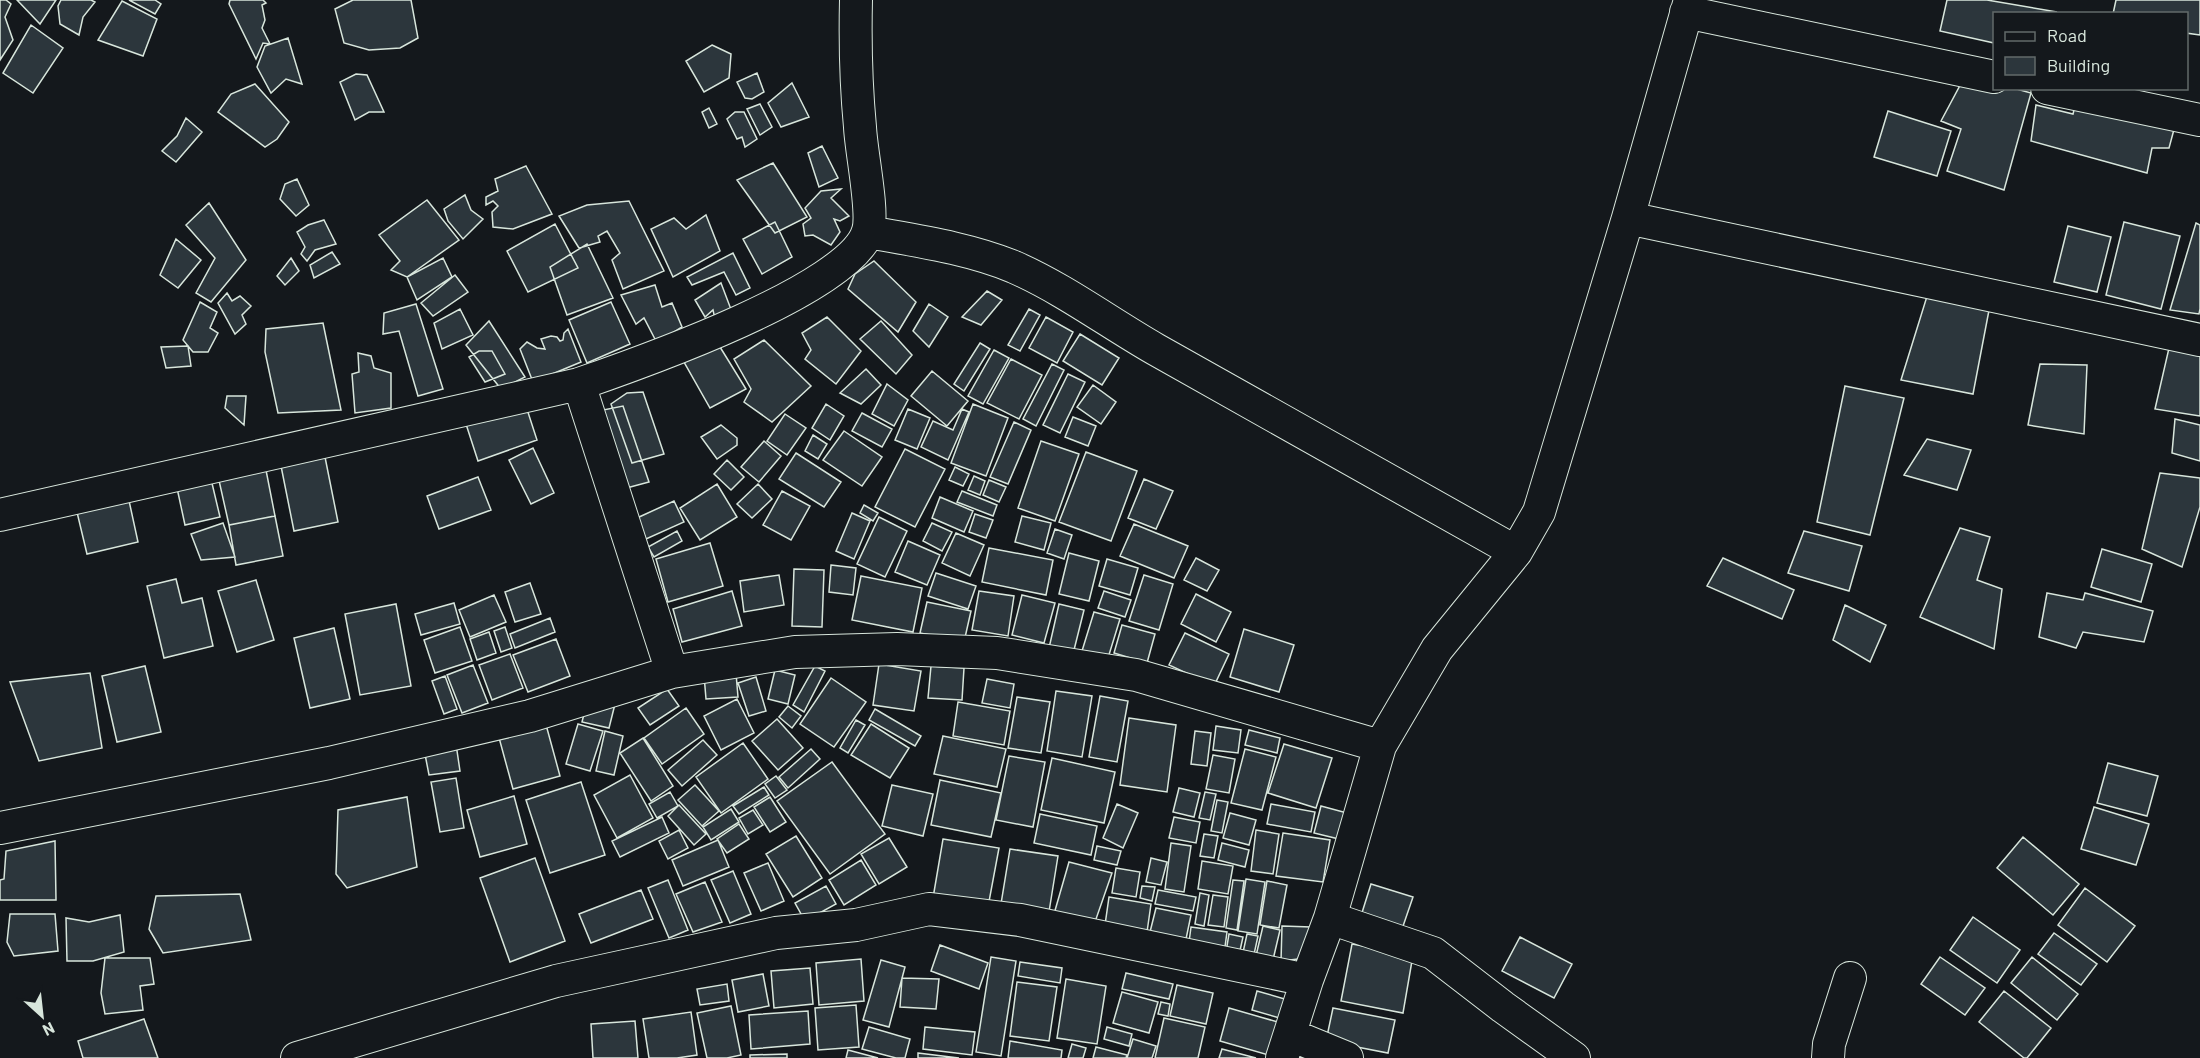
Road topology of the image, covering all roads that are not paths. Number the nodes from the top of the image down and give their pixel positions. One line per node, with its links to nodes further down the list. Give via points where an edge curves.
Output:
1 (856, 0): 7 (street)
2 (1688, 6): 3 (street); 6 (street)
3 (1993, 77)
4 (2057, 90): 5 (street)
5 (2200, 120)
6 (1628, 218): 8 (street); 11 (street, via 1539,512)
7 (868, 232): 9 (street, via 840,266 809,287 667,353); 11 (street, via 978,255 1049,284 1119,328)
8 (2200, 340)
9 (579, 384): 10 (street); 12 (street)
10 (0, 515)
11 (1516, 552): 13 (street, via 1437,649)
12 (672, 672): 13 (street, via 795,652 897,649 997,653 1136,675); 14 (street, via 530,716 329,763)
13 (1380, 746): 15 (street)
14 (0, 828)
15 (1330, 918): 17 (street); 21 (street, via 1433,953)
16 (1850, 978): 22 (street)
17 (1307, 980): 18 (street); 19 (street, via 1020,920 929,909 856,925 776,933 556,981)
18 (1287, 1046): 20 (street)
19 (297, 1058)
20 (1347, 1058)
21 (1574, 1058)
22 (1828, 1058)

